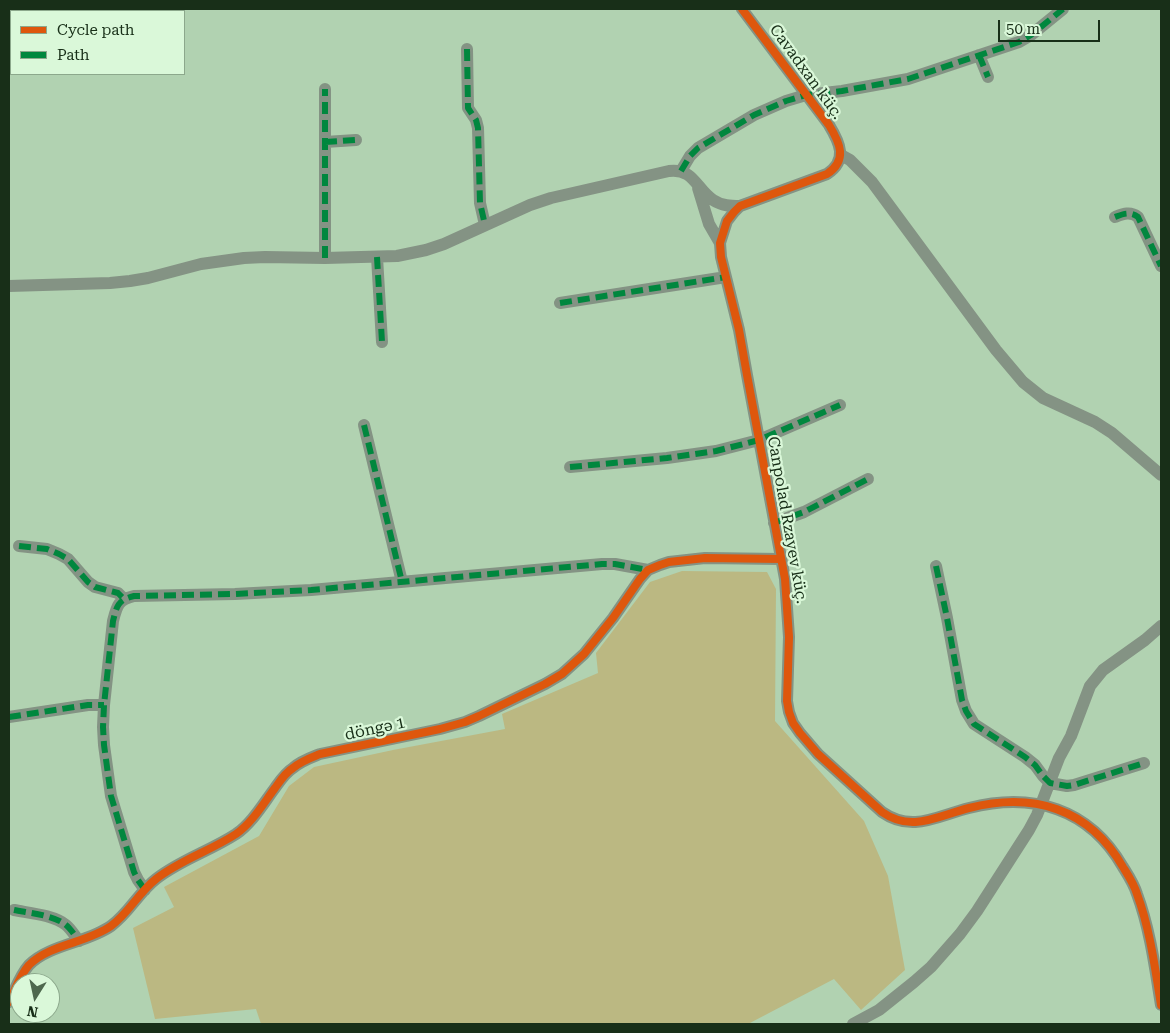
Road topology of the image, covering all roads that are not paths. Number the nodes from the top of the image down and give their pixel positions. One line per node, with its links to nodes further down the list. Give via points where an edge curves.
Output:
1 (742, 9): 7 (street, Cavadxan küç.)
2 (1063, 9): 4 (street, via 1019,42)
3 (467, 49): 15 (street, via 468,108 478,128 480,203)
4 (979, 54): 5 (street); 7 (street, via 908,79)
5 (988, 77)
6 (325, 89): 9 (street)
7 (806, 95): 10 (street, Cavadxan küç., via 832,131); 11 (street, via 754,115 698,148)
8 (356, 140): 9 (street)
9 (325, 142): 18 (street)
10 (841, 155): 13 (street, via 834,170 827,174); 28 (street, via 872,182 1023,382 1043,398 1096,422)
11 (681, 171): 12 (street); 15 (street, via 551,198)
12 (698, 186): 13 (street, via 718,203); 16 (street, via 709,224)
13 (740, 206): 16 (street, Canpolad Rzayev küç., via 727,221)
14 (1115, 217): 19 (street, via 1127,213 1138,217)
15 (485, 225): 17 (street, via 426,250)
16 (720, 243): 20 (street, Canpolad Rzayev küç.)
17 (376, 257): 18 (street); 23 (street)
18 (325, 258): 21 (street, via 265,256 201,264 130,281)
19 (1161, 266)
20 (726, 277): 22 (street); 26 (street, Canpolad Rzayev küç.)
21 (9, 286)
22 (560, 303)
23 (382, 342)
24 (840, 405): 26 (street)
25 (364, 425): 35 (street)
26 (760, 440): 27 (street, via 667,458); 30 (street, Canpolad Rzayev küç.)
27 (570, 467)
28 (1161, 475)
29 (868, 478): 30 (street, via 804,512)
30 (774, 522): 32 (street, Canpolad Rzayev küç.)
31 (19, 546): 36 (street, via 47,549 59,554 68,559 88,582 118,593)
32 (781, 559): 34 (street, via 705,558 669,562); 42 (street, Canpolad Rzayev küç., via 788,612 789,712 793,723 818,754 882,812 900,822 928,821 996,803)
33 (936, 566): 41 (street, via 966,711 974,724 1024,756)
34 (648, 570): 35 (street, via 602,564); 43 (street, döngə 1, via 584,654 562,674 465,722 303,760 283,777 252,819 236,834 165,872)
35 (402, 582): 36 (street)
36 (124, 599): 38 (street, via 112,621)
37 (1161, 626): 41 (street, via 1102,670 1090,686)
38 (104, 705): 39 (street); 43 (street, via 111,796 134,872)
39 (9, 717)
40 (1144, 763): 41 (street, via 1074,785)
41 (1050, 783): 42 (street)
42 (1042, 805): 47 (street, Canpolad Rzayev küç., via 1079,818 1107,842 1118,858 1137,892 1143,911); 48 (street, via 954,943 908,987 879,1010)
43 (145, 890): 45 (street, döngə 1, via 112,925)
44 (14, 910): 45 (street, via 61,921)
45 (79, 941): 46 (street, döngə 1, via 40,957 29,966)
46 (9, 1002)
47 (1161, 1005)
48 (853, 1024)

